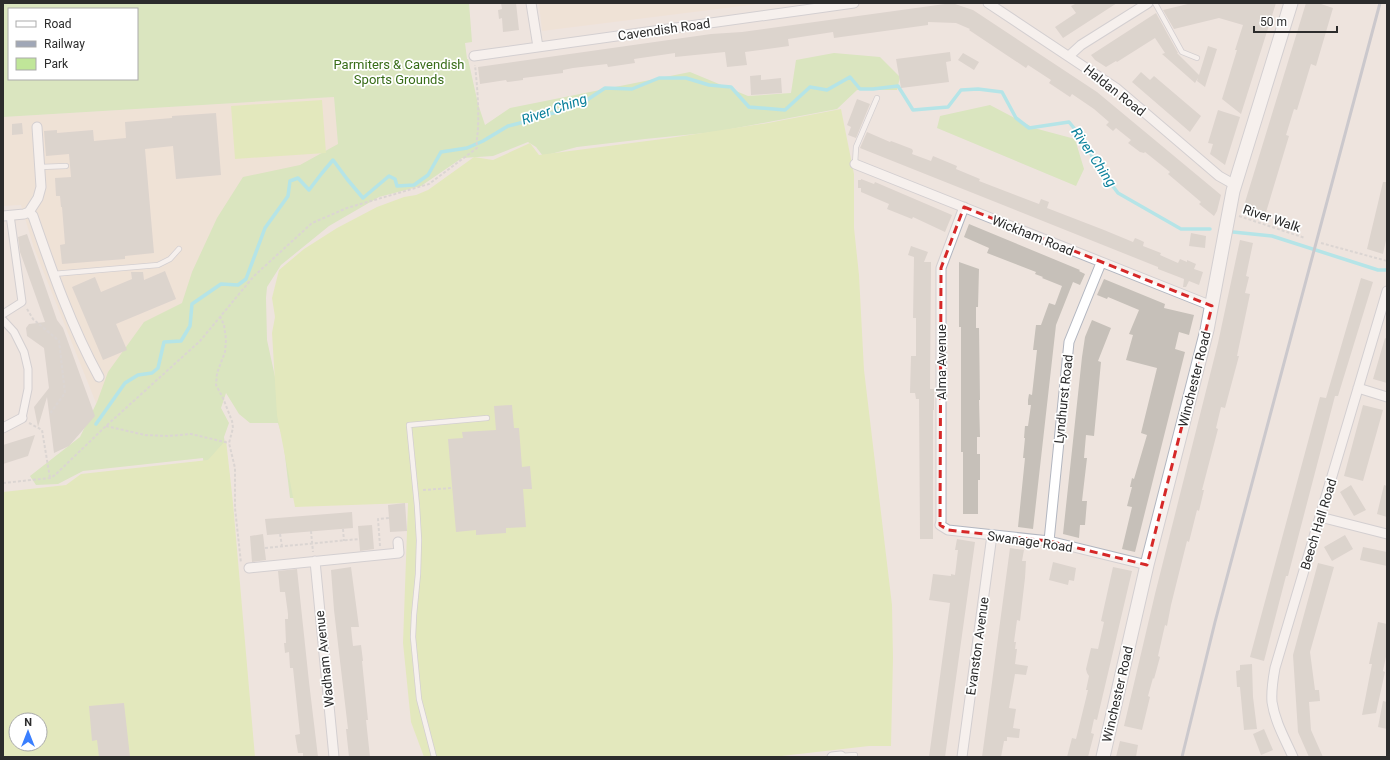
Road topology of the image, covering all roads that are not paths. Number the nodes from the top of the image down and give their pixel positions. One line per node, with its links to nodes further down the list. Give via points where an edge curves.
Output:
1 (531, 3): 7 (street)
2 (854, 3): 7 (street, Cavendish Road)
3 (988, 3): 9 (street, Haldan Road)
4 (1148, 3): 9 (street, via 1081,45)
5 (1155, 3): 10 (lane, via 1182,52)
6 (1291, 3): 16 (main road, Winchester Road)
7 (538, 47): 8 (street, Cavendish Road)
8 (474, 56)
9 (1069, 56): 16 (street, Haldan Road, via 1116,88 1219,176)
10 (1197, 58)
11 (877, 98): 13 (lane, via 856,147)
12 (37, 126): 15 (street)
13 (855, 164): 17 (street, Wickham Road)
14 (66, 166): 15 (lane)
15 (40, 167): 18 (street, via 41,187 38,198)
16 (1235, 185): 24 (main road, Winchester Road)
17 (964, 207): 21 (street, Wickham Road); 34 (street, Alma Avenue, via 941,268)
18 (27, 213): 19 (street); 22 (street, via 33,216)
19 (7, 215): 25 (street, via 22,302)
20 (179, 249): 22 (lane, via 170,259 158,265)
21 (1100, 263): 24 (street, Wickham Road); 37 (street, Lyndhurst Road, via 1069,342)
22 (53, 274): 27 (street, via 83,348)
23 (1387, 291): 28 (street, Beech Hall Road)
24 (1212, 306): 40 (main road, Winchester Road)
25 (3, 314)
26 (3, 320): 30 (street, via 14,332 24,352 28,369 28,389)
27 (99, 376)
28 (1358, 388): 29 (street); 33 (street, Beech Hall Road)
29 (1387, 397)
30 (22, 418): 32 (street)
31 (487, 418): 43 (lane, via 409,425 419,540 413,637 419,699)
32 (3, 428)
33 (1320, 517): 35 (street); 48 (street, Beech Hall Road, via 1275,668 1272,687 1272,702 1277,722)
34 (941, 521): 36 (street, Swanage Road, via 940,525 948,530)
35 (1387, 534)
36 (992, 535): 37 (street, Swanage Road); 46 (street, Evanston Avenue)
37 (1048, 541): 40 (street, Swanage Road)
38 (398, 542): 39 (street, via 399,553)
39 (314, 561): 41 (street); 42 (street, Wadham Avenue)
40 (1148, 565): 47 (main road, Winchester Road)
41 (249, 568)
42 (334, 757)
43 (434, 757)
44 (836, 757): 45 (lane)
45 (855, 757)
46 (962, 757)
47 (1103, 757)
48 (1293, 757)

